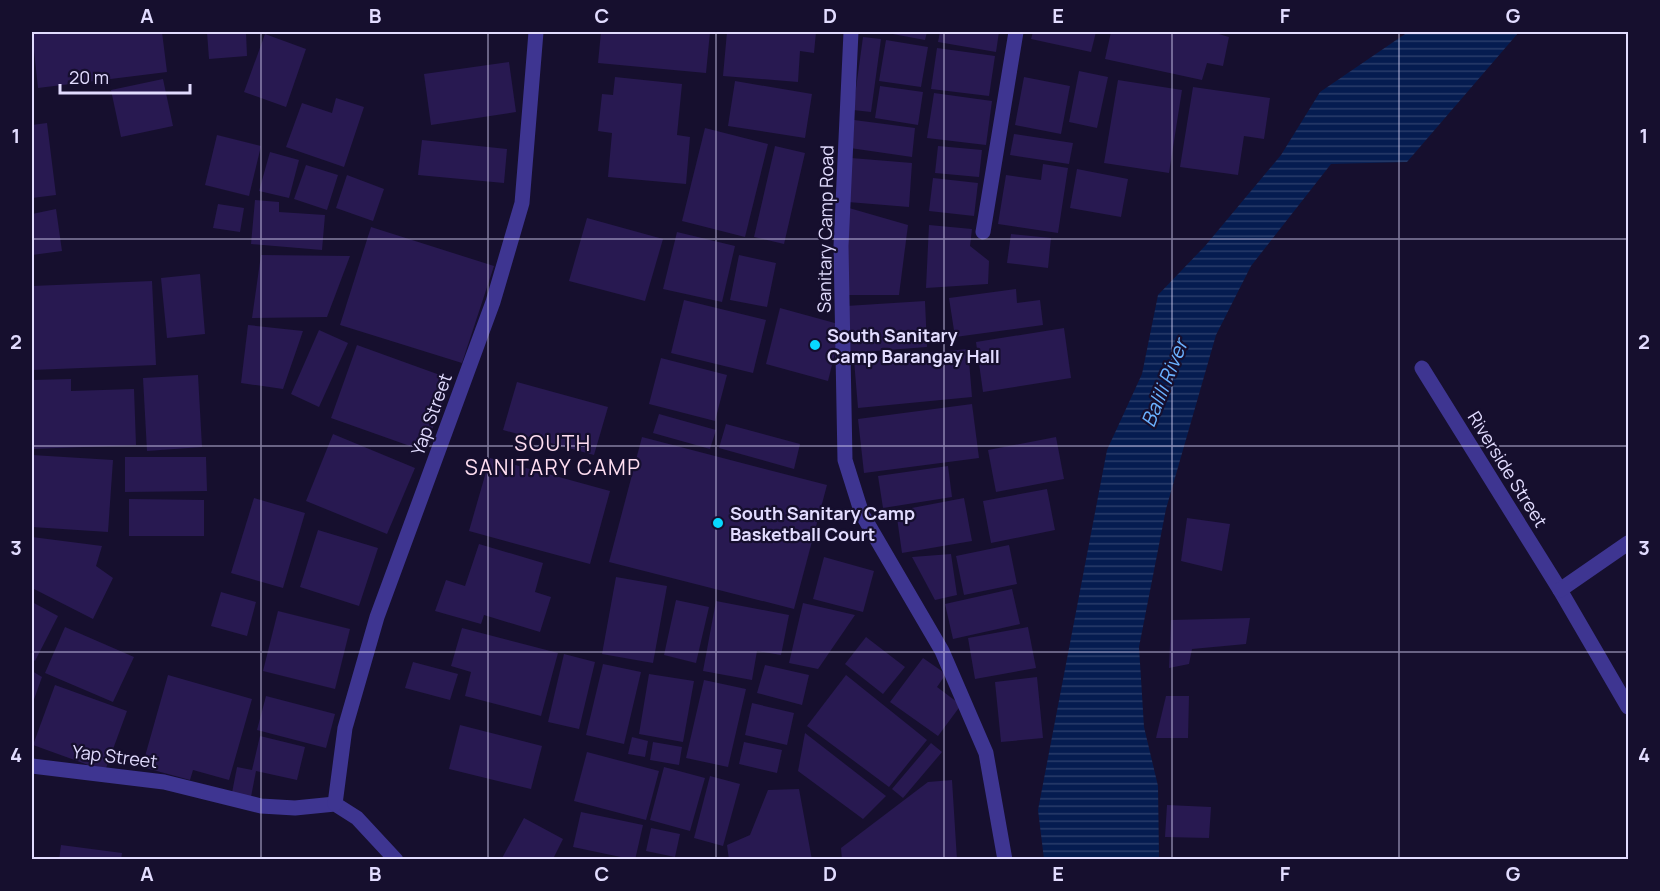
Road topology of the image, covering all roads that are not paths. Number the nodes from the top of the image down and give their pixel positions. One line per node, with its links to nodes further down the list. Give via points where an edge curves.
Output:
1 (536, 32): 10 (street, Yap Street, via 522,203 493,302 377,617 345,728)
2 (850, 32): 12 (street, Sanitary Camp Road, via 841,246 845,460 862,514 942,651 987,753)
3 (1016, 32): 4 (street)
4 (983, 232)
5 (1422, 368): 7 (street, Riverside Street)
6 (1629, 543): 7 (street)
7 (1560, 590): 8 (street, Riverside Street)
8 (1629, 707)
9 (32, 766): 10 (street, Yap Street, via 164,782 261,806)
10 (335, 804): 11 (street, via 357,818)
11 (396, 860)
12 (1005, 860)

